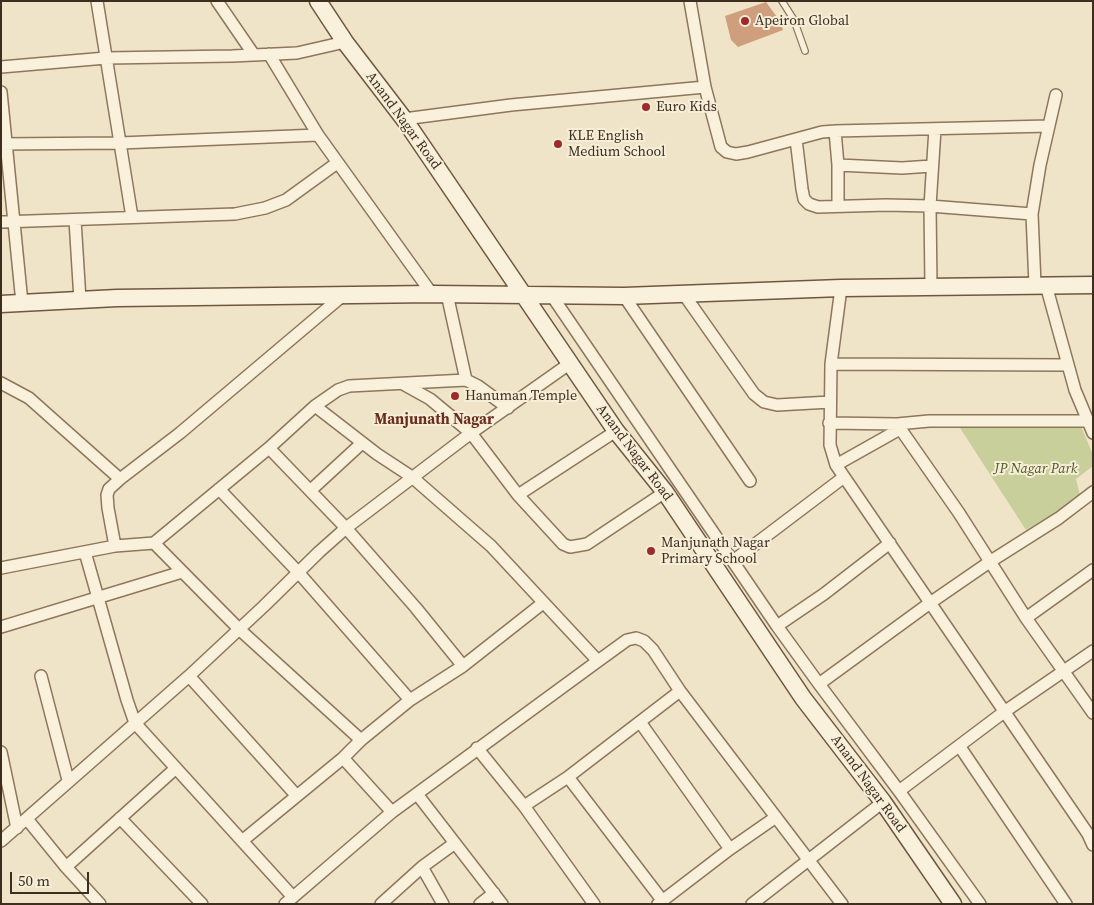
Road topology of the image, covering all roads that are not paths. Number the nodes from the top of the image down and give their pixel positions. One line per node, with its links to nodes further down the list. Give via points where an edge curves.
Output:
1 (97, 1): 10 (street)
2 (217, 1): 9 (street)
3 (318, 1): 6 (street, Anand Nagar Road)
4 (690, 1): 12 (street)
5 (782, 1): 7 (lane, via 794,20)
6 (345, 42): 8 (street, via 297,53); 15 (street, Anand Nagar Road)
7 (805, 51)
8 (269, 54): 9 (street); 19 (street)
9 (254, 55): 10 (street)
10 (106, 58): 11 (street); 22 (street)
11 (1, 67)
12 (705, 87): 15 (street, via 511,105); 20 (street, via 721,147 727,152 748,152)
13 (1, 92): 21 (street)
14 (1056, 95): 16 (street)
15 (404, 119): 38 (street, Anand Nagar Road)
16 (1049, 126): 17 (street); 28 (street)
17 (935, 128): 18 (street); 25 (street)
18 (835, 131): 20 (street); 24 (street)
19 (318, 136): 22 (street); 23 (street)
20 (796, 139): 26 (street, via 804,199 818,206)
21 (4, 143): 22 (street); 31 (street)
22 (120, 143): 29 (street)
23 (337, 163): 29 (street, via 286,200 265,208 235,214); 37 (street)
24 (838, 165): 25 (street); 26 (street)
25 (932, 166): 27 (street)
26 (838, 206): 27 (street)
27 (930, 206): 28 (street); 34 (street)
28 (1032, 214): 32 (street)
29 (132, 217): 30 (street)
30 (75, 220): 31 (street); 42 (street)
31 (7, 222): 43 (street)
32 (1040, 285): 33 (street); 34 (street); 47 (street)
33 (1093, 285)
34 (931, 287): 35 (street)
35 (841, 288): 36 (street); 46 (street)
36 (683, 293): 40 (street); 51 (street, via 754,394 764,402 777,405)
37 (440, 294): 38 (street); 41 (street); 48 (street)
38 (523, 295): 39 (street); 45 (street, Anand Nagar Road)
39 (552, 296): 40 (street); 77 (street)
40 (624, 296): 66 (street)
41 (341, 297): 42 (street); 65 (street, via 180,433)
42 (80, 300): 43 (street)
43 (22, 303): 44 (street)
44 (1, 304)
45 (569, 364): 53 (street); 57 (street, Anand Nagar Road)
46 (831, 364): 47 (street); 51 (street)
47 (1068, 365): 54 (street)
48 (466, 380): 50 (street); 53 (street)
49 (1, 382): 65 (street, via 29,398)
50 (403, 384): 52 (street, via 349,386); 58 (street, via 430,399)
51 (830, 402): 55 (street)
52 (315, 406): 60 (street); 61 (street)
53 (508, 408): 58 (street)
54 (1087, 420): 56 (street, via 929,421); 59 (street)
55 (829, 422): 56 (street); 62 (street, via 830,445)
56 (898, 426): 62 (street); 78 (street)
57 (616, 431): 69 (street, Anand Nagar Road); 71 (street)
58 (471, 433): 63 (street); 71 (street)
59 (1093, 433)
60 (362, 443): 63 (street); 68 (street)
61 (269, 448): 67 (street); 68 (street)
62 (836, 465): 64 (street)
63 (412, 477): 72 (street); 84 (street, via 491,546)
64 (844, 477): 74 (street); 77 (street)
65 (120, 479): 75 (street, via 107,495)
66 (750, 481)
67 (219, 489): 73 (street); 82 (street)
68 (310, 490): 72 (street)
69 (665, 492): 71 (street, via 587,544 570,547 563,544); 114 (street, Anand Nagar Road, via 804,698)
70 (1093, 492): 78 (street)
71 (518, 495)
72 (346, 528): 82 (street); 92 (street)
73 (154, 543): 75 (street); 81 (street)
74 (890, 544): 85 (street); 87 (street)
75 (115, 546): 76 (street)
76 (85, 552): 79 (street); 83 (street)
77 (734, 561): 87 (street)
78 (991, 561): 85 (street); 86 (street)
79 (1, 568)
80 (1093, 570): 86 (street)
81 (182, 572): 83 (street); 89 (street)
82 (298, 572): 89 (street); 98 (street)
83 (99, 598): 88 (street); 102 (street)
84 (543, 603): 91 (street); 92 (street)
85 (930, 603): 96 (street); 99 (street)
86 (1026, 618): 93 (street)
87 (777, 626): 96 (street)
88 (1, 627)
89 (239, 629): 95 (street); 103 (street)
90 (1093, 650): 93 (street)
91 (598, 661): 97 (street, via 627,640 636,638 653,650); 105 (street)
92 (463, 666): 98 (street)
93 (1064, 672): 99 (street); 100 (street)
94 (41, 676): 110 (street)
95 (189, 676): 102 (street); 113 (street)
96 (819, 684): 111 (street)
97 (680, 691): 101 (street); 117 (street)
98 (410, 700): 103 (street)
99 (1004, 712): 104 (street); 124 (street)
100 (1093, 713)
101 (640, 722): 109 (street); 125 (street)
102 (135, 723): 108 (street); 110 (street)
103 (361, 740): 107 (street)
104 (960, 747): 111 (street); 143 (street)
105 (478, 748): 112 (street); 115 (street)
106 (1, 752): 120 (street)
107 (343, 758): 113 (street); 116 (street)
108 (176, 768): 118 (street); 122 (street)
109 (568, 777): 115 (street); 131 (street)
110 (68, 780): 119 (street)
111 (900, 791): 142 (street)
112 (417, 794): 116 (street); 123 (street)
113 (296, 795): 122 (street)
114 (883, 802): 126 (street); 141 (street, Anand Nagar Road)
115 (524, 806): 139 (street)
116 (392, 812): 130 (street)
117 (776, 817): 125 (street); 126 (street)
118 (120, 818): 127 (street); 134 (street)
119 (27, 819): 120 (street); 127 (street)
120 (17, 828): 121 (street)
121 (1, 841)
122 (242, 841): 130 (street)
123 (455, 843): 128 (street); 129 (street)
124 (1093, 845)
125 (730, 849): 131 (street)
126 (808, 862): 132 (street); 140 (street)
127 (66, 867): 133 (street)
128 (422, 867): 135 (street); 136 (street)
129 (494, 893): 137 (street); 138 (street)
130 (289, 900)
131 (660, 902)
132 (836, 902)
133 (100, 904)
134 (202, 904)
135 (382, 904)
136 (443, 904)
137 (480, 904)
138 (502, 904)
139 (594, 904)
140 (752, 904)
141 (953, 904)
142 (980, 904)
143 (1066, 904)

